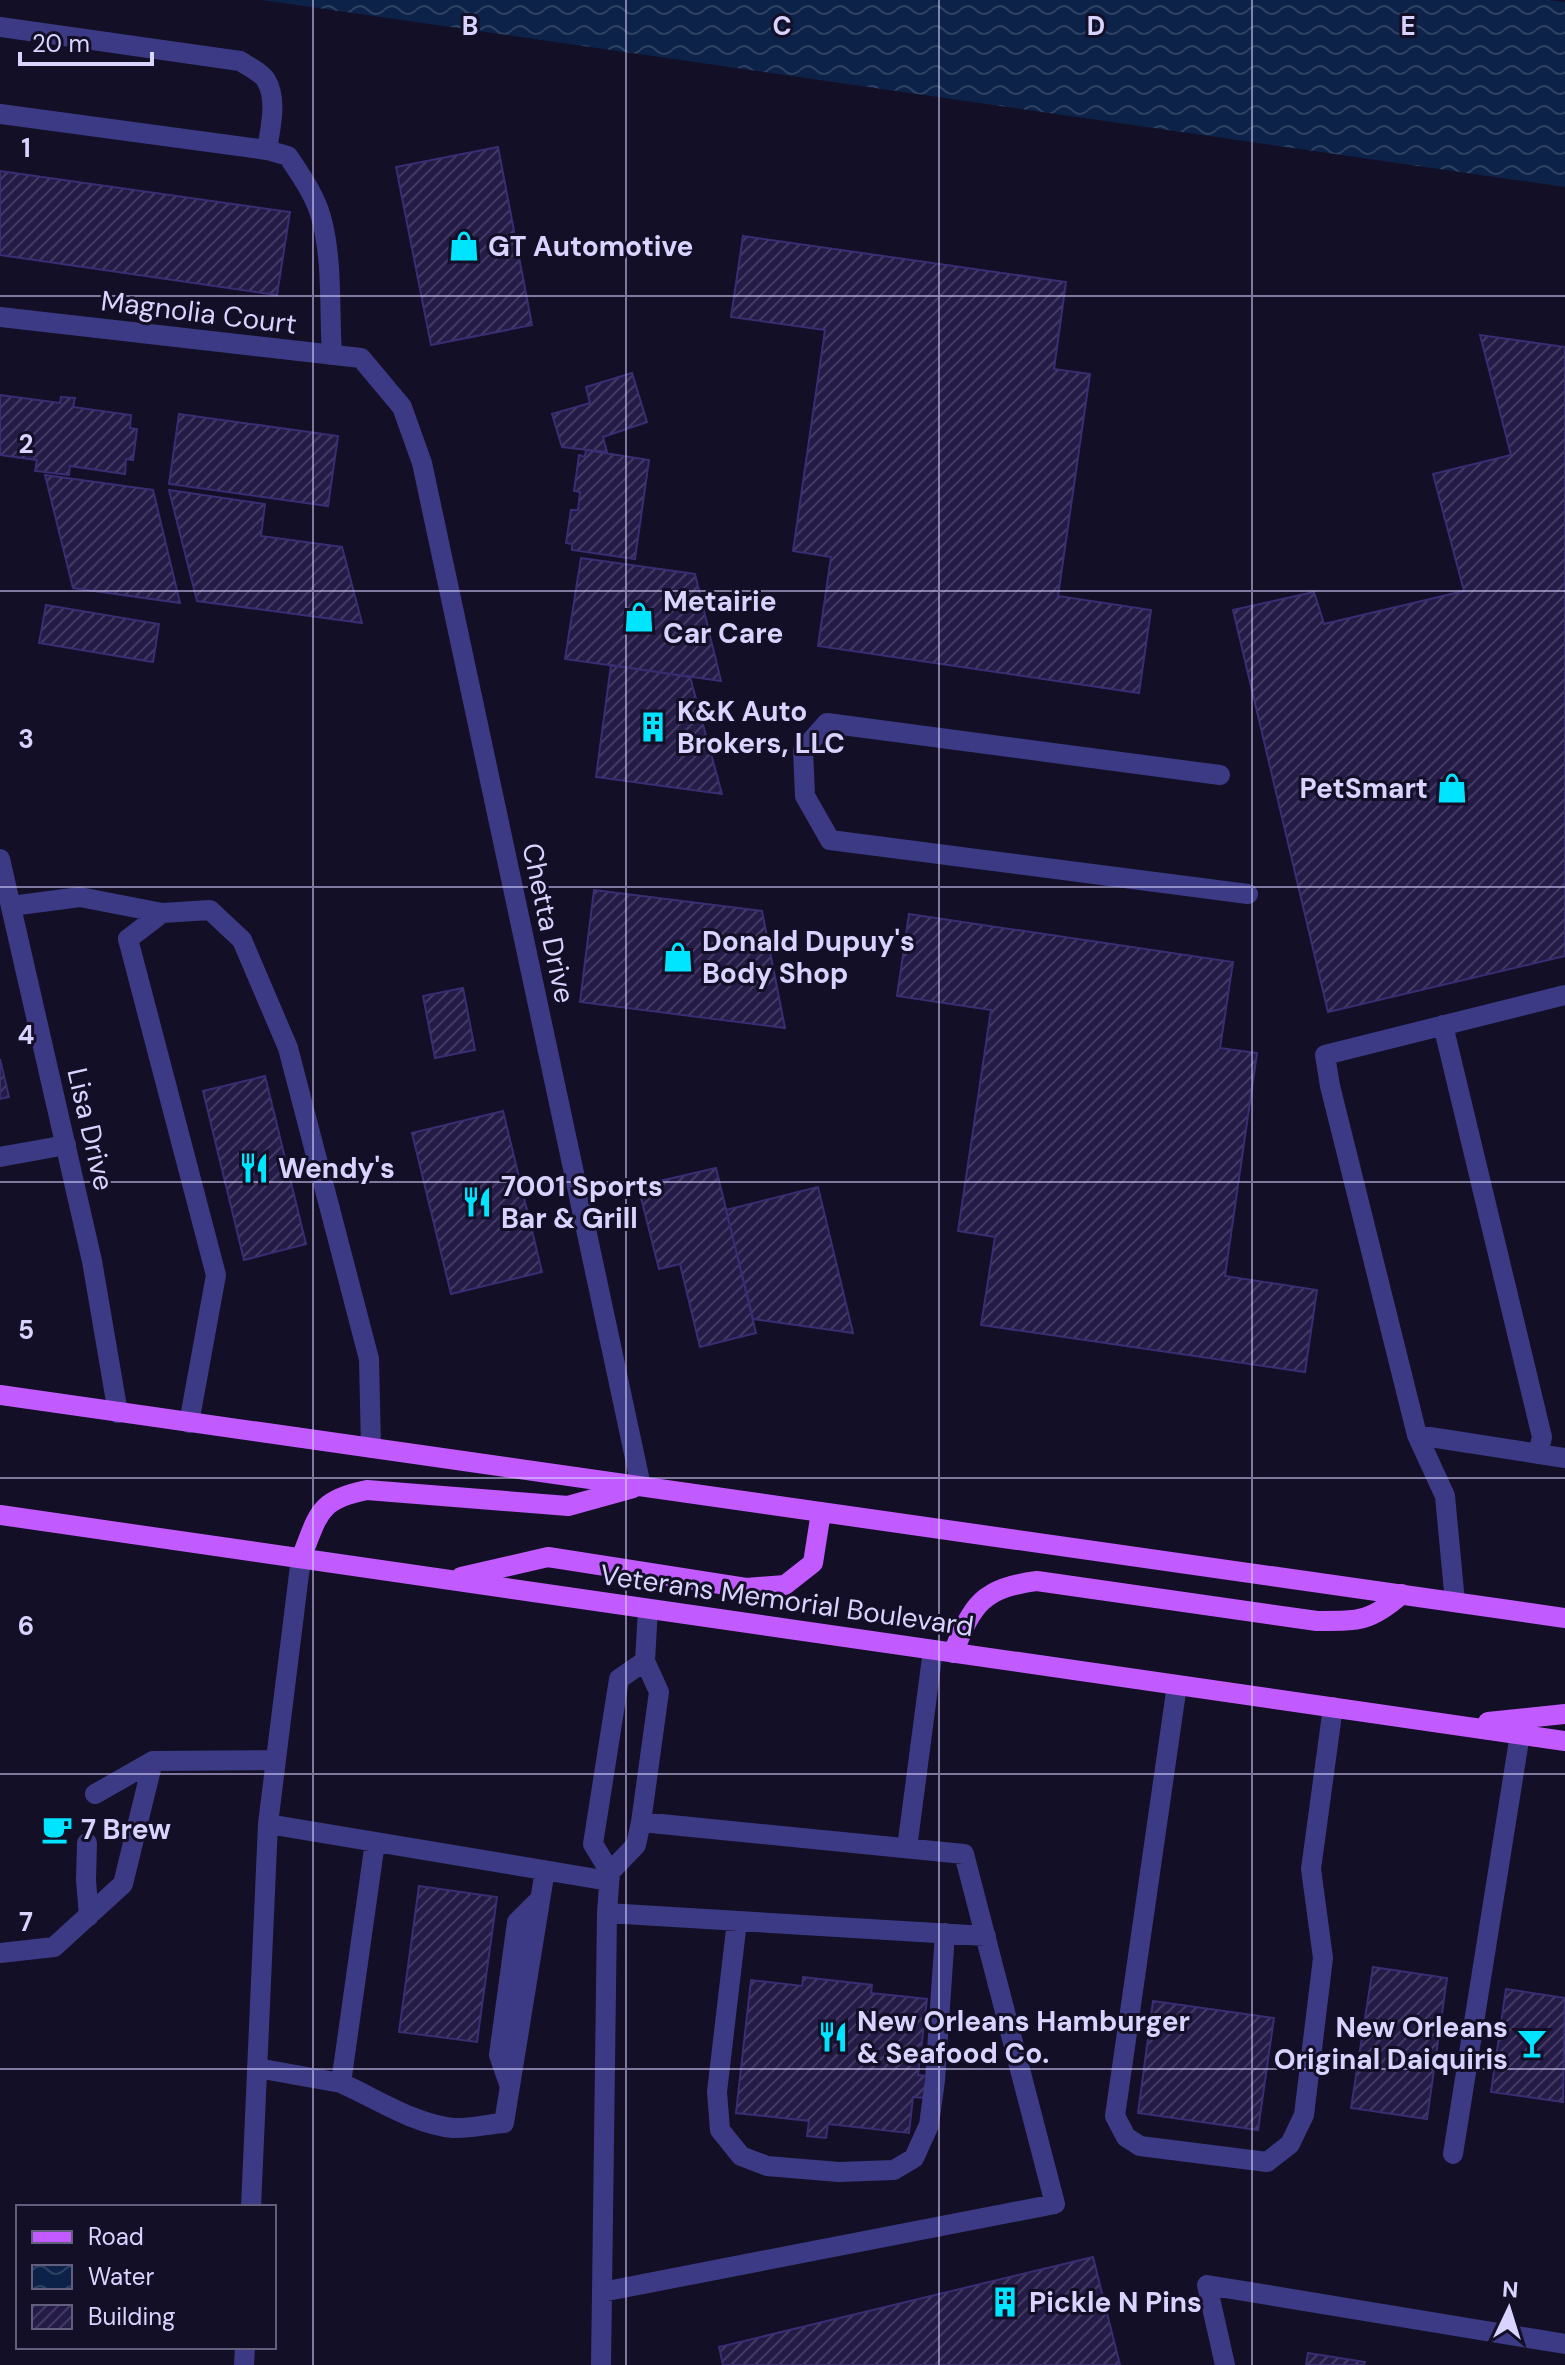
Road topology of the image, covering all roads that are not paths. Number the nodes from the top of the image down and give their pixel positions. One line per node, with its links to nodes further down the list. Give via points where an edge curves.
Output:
1 (0, 27): 3 (street, via 240,61 266,79 272,118)
2 (0, 114): 3 (street)
3 (267, 150): 5 (street, via 288,156 321,216)
4 (0, 317): 5 (street, Magnolia Court)
5 (332, 355): 6 (street, Magnolia Court, via 361,358)
6 (379, 382): 23 (street, Chetta Drive, via 402,407 422,463)
7 (1220, 775): 9 (street, via 827,723 803,750 805,796 830,840)
8 (0, 859): 10 (street, Lisa Drive)
9 (1248, 894)
10 (11, 906): 11 (street, via 80,897); 14 (street, Lisa Drive)
11 (162, 913): 18 (street, via 128,939 216,1275); 20 (street, via 210,910 242,940 288,1048 369,1359)
12 (1565, 995): 13 (street)
13 (1443, 1025): 19 (street, via 1325,1055); 21 (street, via 1542,1437)
14 (66, 1145): 15 (street); 17 (street, Lisa Drive)
15 (0, 1157)
16 (0, 1395): 17 (main road)
17 (118, 1413): 18 (main road)
18 (189, 1423): 20 (main road)
19 (1417, 1435): 21 (street); 29 (street, via 1445,1496)
20 (371, 1448): 23 (main road)
21 (1538, 1454): 22 (street)
22 (1565, 1458)
23 (641, 1486): 24 (main road); 26 (main road, via 568,1506 367,1490 339,1496 319,1513)
24 (821, 1512): 27 (main road, via 813,1563 785,1585 746,1588 548,1557); 28 (main road)
25 (0, 1515): 26 (main road, Veterans Memorial Boulevard)
26 (301, 1558): 27 (main road, Veterans Memorial Boulevard); 40 (street)
27 (449, 1579): 30 (main road, Veterans Memorial Boulevard)
28 (1402, 1594): 29 (main road); 32 (main road, via 1382,1612 1355,1621 1317,1621 1026,1582 991,1593)
29 (1455, 1602): 31 (main road)
30 (648, 1609): 32 (main road, Veterans Memorial Boulevard); 33 (street)
31 (1565, 1618)
32 (943, 1651): 34 (main road, Veterans Memorial Boulevard); 47 (street)
33 (645, 1661): 43 (street, via 659,1692); 49 (street, via 619,1679 593,1844)
34 (1177, 1685): 35 (main road, Veterans Memorial Boulevard); 35 (street, via 1115,2116 1126,2137 1140,2146 1267,2162 1290,2144 1304,2115 1323,1958 1311,1869)
35 (1333, 1707): 37 (main road, Veterans Memorial Boulevard)
36 (1565, 1714): 37 (main road)
37 (1457, 1726): 38 (main road, Veterans Memorial Boulevard)
38 (1520, 1734): 39 (main road, Veterans Memorial Boulevard); 58 (street)
39 (1565, 1741)
40 (276, 1760): 41 (street); 44 (street)
41 (153, 1761): 42 (street); 51 (street, via 123,1884)
42 (95, 1794)
43 (641, 1822): 47 (street); 49 (street, via 636,1845)
44 (268, 1824): 45 (street); 56 (street)
45 (375, 1842): 48 (street); 57 (street)
46 (87, 1843): 51 (street)
47 (907, 1848): 54 (street, via 964,1854)
48 (545, 1870): 49 (street); 57 (street, via 504,2123 455,2128 414,2119)
49 (610, 1876): 50 (street)
50 (607, 1913): 52 (street); 60 (street)
51 (89, 1916): 55 (street, via 54,1947)
52 (737, 1921): 53 (street); 53 (street, via 717,2092 720,2130 741,2156 767,2166 839,2172 894,2170 914,2158 929,2125)
53 (945, 1933): 54 (street)
54 (986, 1936): 60 (street, via 1055,2204)
55 (0, 1953)
56 (257, 2068): 57 (street); 59 (street)
57 (341, 2083)
58 (1453, 2154)
59 (251, 2205)
60 (602, 2292): 62 (street)
61 (1565, 2344): 63 (street, via 1207,2285)
62 (601, 2365)
63 (1225, 2365)

